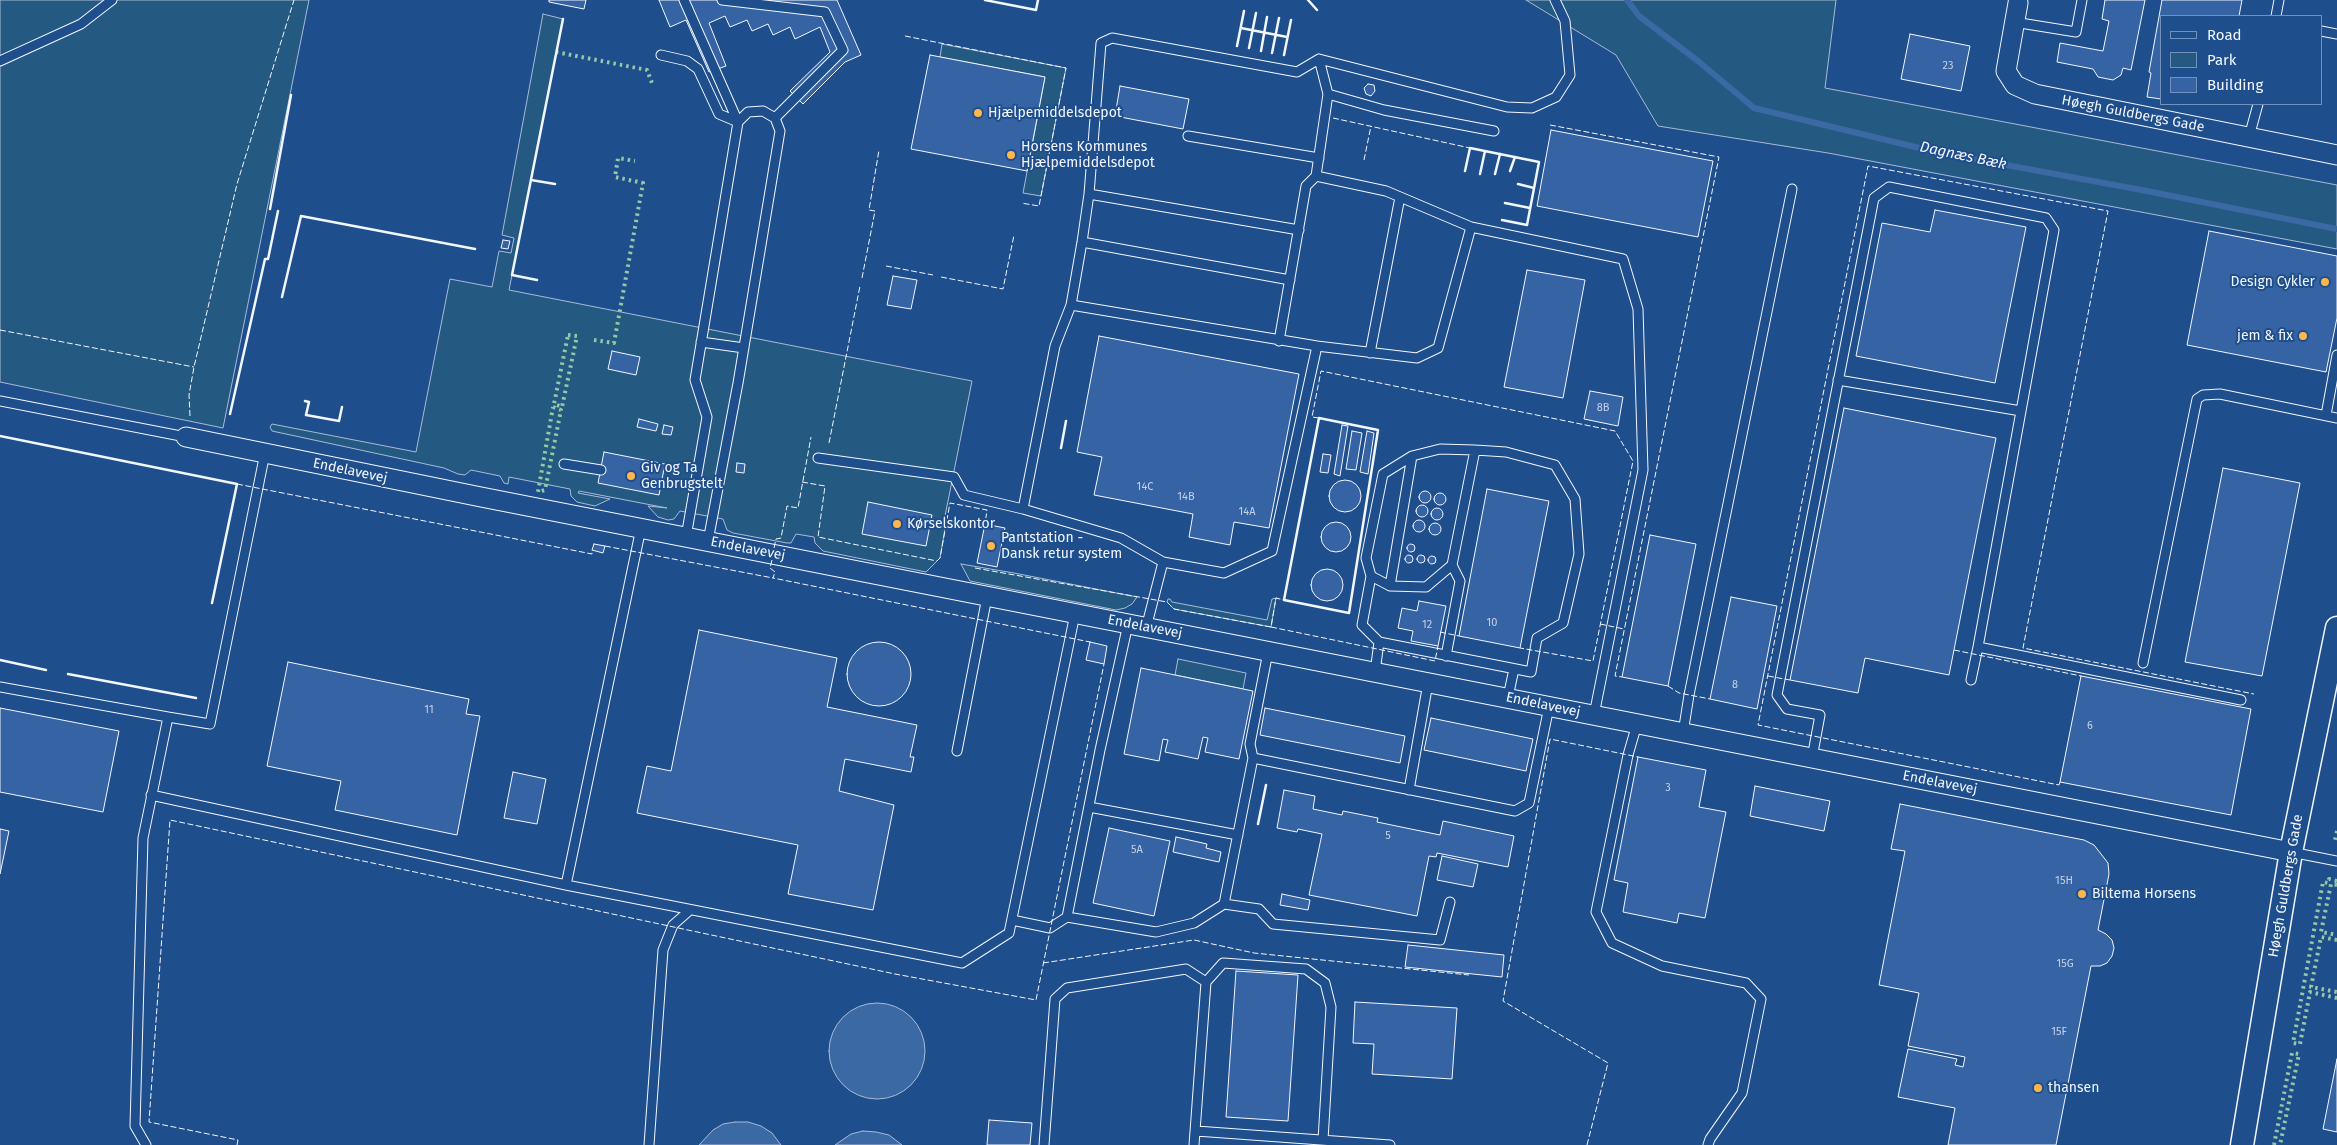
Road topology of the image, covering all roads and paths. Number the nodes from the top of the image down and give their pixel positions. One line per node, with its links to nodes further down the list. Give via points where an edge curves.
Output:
1 (112, 0): 14 (lane, via 81,24)
2 (684, 0): 18 (lane)
3 (722, 0): 17 (lane, via 825,12 843,50)
4 (1555, 0): 13 (lane, via 1565,21 1570,75 1556,97 1532,108 1507,107)
5 (2082, 0): 9 (lane, via 2076,32)
6 (2279, 0): 8 (lane)
7 (2018, 3): 9 (street, Høegh Guldbergs Gade)
8 (2276, 15)
9 (2014, 22): 21 (street, Høegh Guldbergs Gade, via 2006,71 2015,85 2035,94)
10 (2322, 31): 11 (lane)
11 (2337, 34)
12 (661, 55): 18 (lane, via 687,61 698,69 719,114)
13 (1319, 59): 15 (lane); 26 (lane, via 1297,72 1112,38 1101,43)
14 (0, 61)
15 (1328, 94): 19 (lane, via 1384,110); 23 (lane)
16 (2258, 105): 21 (lane)
17 (775, 118): 18 (lane, via 762,111 748,112); 36 (lane, via 780,131)
18 (738, 122): 34 (lane)
19 (1494, 131)
20 (1188, 136): 23 (lane)
21 (2249, 137): 22 (street, Høegh Guldbergs Gade)
22 (2337, 155)
23 (1319, 158): 24 (lane)
24 (1316, 176): 27 (lane); 29 (lane, via 1306,186)
25 (1792, 189): 79 (lane, via 1688,695)
26 (1089, 194): 29 (lane); 30 (lane)
27 (1400, 197): 28 (lane); 37 (lane)
28 (1471, 227): 37 (lane, via 1438,348 1417,358); 76 (lane, via 1623,260 1638,309 1643,470)
29 (1299, 230): 31 (lane)
30 (1082, 242): 31 (lane); 32 (lane)
31 (1290, 280): 33 (lane)
32 (1071, 305): 33 (lane); 51 (lane, via 1055,346)
33 (1279, 341): 35 (lane)
34 (701, 342): 36 (lane); 53 (lane, via 695,380 707,417)
35 (1317, 346): 37 (lane); 55 (lane, via 1272,551 1224,573)
36 (744, 348): 54 (lane)
37 (1370, 353)
38 (2337, 355): 42 (lane)
39 (1838, 380): 41 (lane); 41 (lane, via 1874,198 1889,187 2046,218 2054,230); 82 (lane, via 1777,695 1787,709 1820,715)
40 (0, 401): 44 (lane, Endelavevej)
41 (2021, 411): 64 (lane)
42 (2326, 415): 43 (lane); 67 (lane, via 2220,394 2203,395 2197,400)
43 (2337, 418)
44 (186, 437): 46 (street, Endelavevej)
45 (1475, 450): 47 (lane, via 1440,449); 56 (lane); 68 (lane, via 1506,452 1555,465 1575,499 1579,554 1563,623 1537,638 1531,672)
46 (265, 453): 52 (street, Endelavevej); 77 (lane, via 210,724)
47 (1412, 456): 57 (lane, via 1383,474 1366,558); 58 (lane)
48 (818, 458): 51 (lane, via 954,477 964,495)
49 (564, 464): 50 (lane)
50 (601, 470)
51 (1023, 509): 55 (lane, via 1120,538)
52 (641, 528): 53 (street, Endelavevej); 89 (lane)
53 (686, 537): 54 (street, Endelavevej)
54 (708, 541): 59 (street, Endelavevej)
55 (1163, 562): 61 (lane)
56 (1452, 565): 58 (lane, via 1426,587); 66 (lane, via 1460,581)
57 (1371, 576): 58 (lane); 63 (lane, via 1362,625)
58 (1390, 586)
59 (987, 597): 60 (street, Endelavevej); 80 (lane)
60 (1075, 614): 61 (street, Endelavevej); 94 (lane)
61 (1137, 626): 65 (street, Endelavevej); 85 (lane, via 1100,750)
62 (2337, 628): 87 (street, Høegh Guldbergs Gade)
63 (1379, 642): 66 (lane); 69 (lane)
64 (1978, 647): 70 (lane); 74 (lane)
65 (1268, 652): 69 (street, Endelavevej); 81 (lane, via 1250,744)
66 (1446, 656): 68 (lane)
67 (2143, 663)
68 (1514, 669): 73 (lane)
69 (1375, 672): 71 (street, Endelavevej)
70 (1970, 680)
71 (1428, 683): 73 (street, Endelavevej); 83 (lane)
72 (0, 687): 77 (lane)
73 (1508, 698): 75 (street, Endelavevej)
74 (2241, 700)
75 (1549, 707): 76 (street, Endelavevej); 83 (lane, via 1529,803 1515,811)
76 (1594, 715): 78 (street, Endelavevej)
77 (168, 717): 84 (lane)
78 (1637, 724): 79 (street, Endelavevej); 103 (lane, via 1596,912 1612,943 1662,966 1746,983 1761,999 1742,1093)
79 (1683, 733): 82 (street, Endelavevej)
80 (956, 751)
81 (1253, 758): 83 (lane); 86 (lane)
82 (1812, 758): 87 (street, Endelavevej)
83 (1409, 790)
84 (151, 795): 89 (lane); 98 (lane, via 143,838 135,1126)
85 (1088, 807): 86 (lane); 93 (lane)
86 (1238, 835): 91 (lane)
87 (2291, 852): 88 (lane); 104 (street, Høegh Guldbergs Gade)
88 (2337, 861)
89 (566, 885): 92 (lane)
90 (1450, 902): 91 (lane, via 1440,940 1273,924 1258,909)
91 (1224, 904): 93 (lane, via 1194,923 1156,932)
92 (690, 910): 94 (lane, via 962,963 1009,933); 99 (lane, via 673,926 662,950)
93 (1068, 917): 94 (lane, via 1050,928)
94 (1012, 920)
95 (1206, 982): 96 (lane); 97 (lane, via 1223,963 1306,969 1325,983 1331,1007); 100 (lane, via 1186,969 1067,988 1055,999)
96 (1196, 1131): 97 (lane); 101 (lane)
97 (1323, 1140): 102 (lane)
98 (146, 1145)
99 (649, 1145)
100 (1044, 1145)
101 (1194, 1145)
102 (1390, 1145)
103 (1708, 1145)
104 (2242, 1145)

